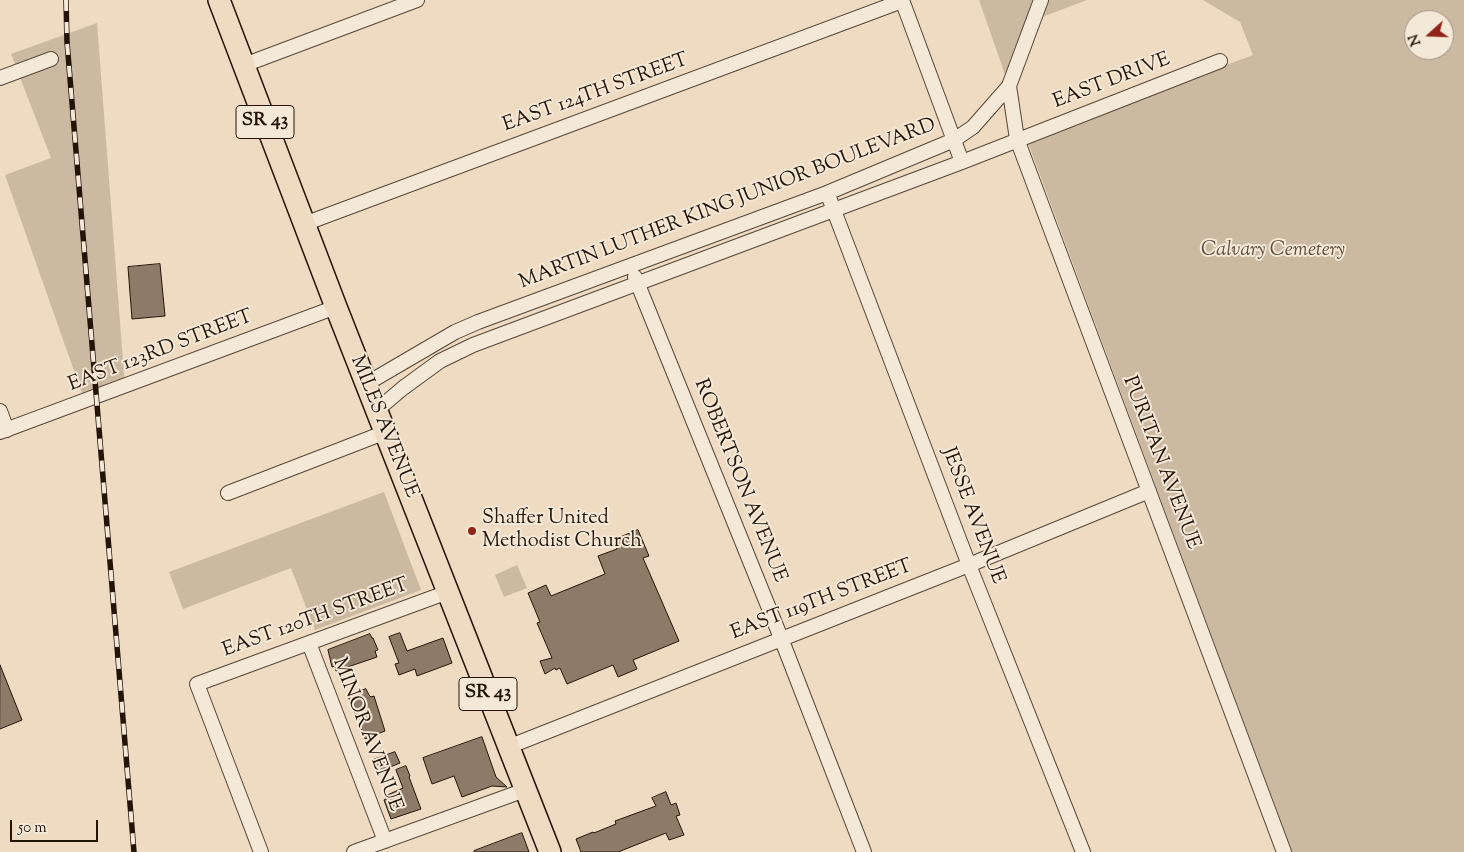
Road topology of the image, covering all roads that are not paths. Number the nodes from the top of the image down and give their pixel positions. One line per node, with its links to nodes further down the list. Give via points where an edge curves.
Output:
1 (218, 0): 7 (main road, MILES AVENUE / SR 43)
2 (417, 0): 7 (street)
3 (1041, 0): 9 (street, MARTIN LUTHER KING JUNIOR BOULEVARD)
4 (902, 1): 11 (street); 15 (street, EAST 124TH STREET)
5 (50, 59): 8 (street)
6 (1220, 61): 10 (street, EAST DRIVE)
7 (244, 66): 15 (main road, MILES AVENUE / SR 43)
8 (0, 78)
9 (1009, 86): 10 (street, PURITAN AVENUE); 11 (street, MARTIN LUTHER KING JUNIOR BOULEVARD, via 978,122)
10 (1017, 139): 12 (street, MARTIN LUTHER KING JUNIOR BOULEVARD); 24 (street, PURITAN AVENUE)
11 (954, 140): 12 (street); 13 (street, MARTIN LUTHER KING JUNIOR BOULEVARD)
12 (962, 162): 14 (street, MARTIN LUTHER KING JUNIOR BOULEVARD)
13 (827, 193): 14 (street, JESSE AVENUE); 16 (street, MARTIN LUTHER KING JUNIOR BOULEVARD)
14 (833, 209): 17 (street, MARTIN LUTHER KING JUNIOR BOULEVARD); 26 (street, JESSE AVENUE)
15 (304, 224): 18 (main road, MILES AVENUE / SR 43)
16 (630, 265): 17 (street, ROBERTSON AVENUE); 19 (street, MARTIN LUTHER KING JUNIOR BOULEVARD, via 455,332)
17 (637, 284): 21 (street, MARTIN LUTHER KING JUNIOR BOULEVARD, via 473,345 440,361); 28 (street, ROBERTSON AVENUE)
18 (336, 307): 19 (main road, MILES AVENUE / SR 43); 22 (street, EAST 123RD STREET)
19 (366, 384): 21 (main road, MILES AVENUE / SR 43)
20 (0, 410): 22 (street)
21 (377, 410): 23 (main road, MILES AVENUE / SR 43)
22 (4, 431)
23 (386, 432): 25 (street); 27 (main road, MILES AVENUE / SR 43)
24 (1149, 491): 26 (street, EAST 119TH STREET); 38 (street, PURITAN AVENUE)
25 (228, 493)
26 (969, 565): 28 (street, EAST 119TH STREET); 37 (street, JESSE AVENUE)
27 (448, 592): 29 (street, EAST 120TH STREET); 30 (main road, MILES AVENUE / SR 43)
28 (781, 638): 30 (street, EAST 119TH STREET); 36 (street, ROBERTSON AVENUE)
29 (309, 643): 32 (street, MINOR AVENUE); 33 (street, EAST 120TH STREET, via 197,684)
30 (508, 747): 31 (main road, MILES AVENUE / SR 43)
31 (526, 790): 32 (street); 35 (main road, MILES AVENUE / SR 43)
32 (385, 841): 34 (street)
33 (261, 852)
34 (354, 852)
35 (550, 852)
36 (864, 852)
37 (1083, 852)
38 (1284, 852)

